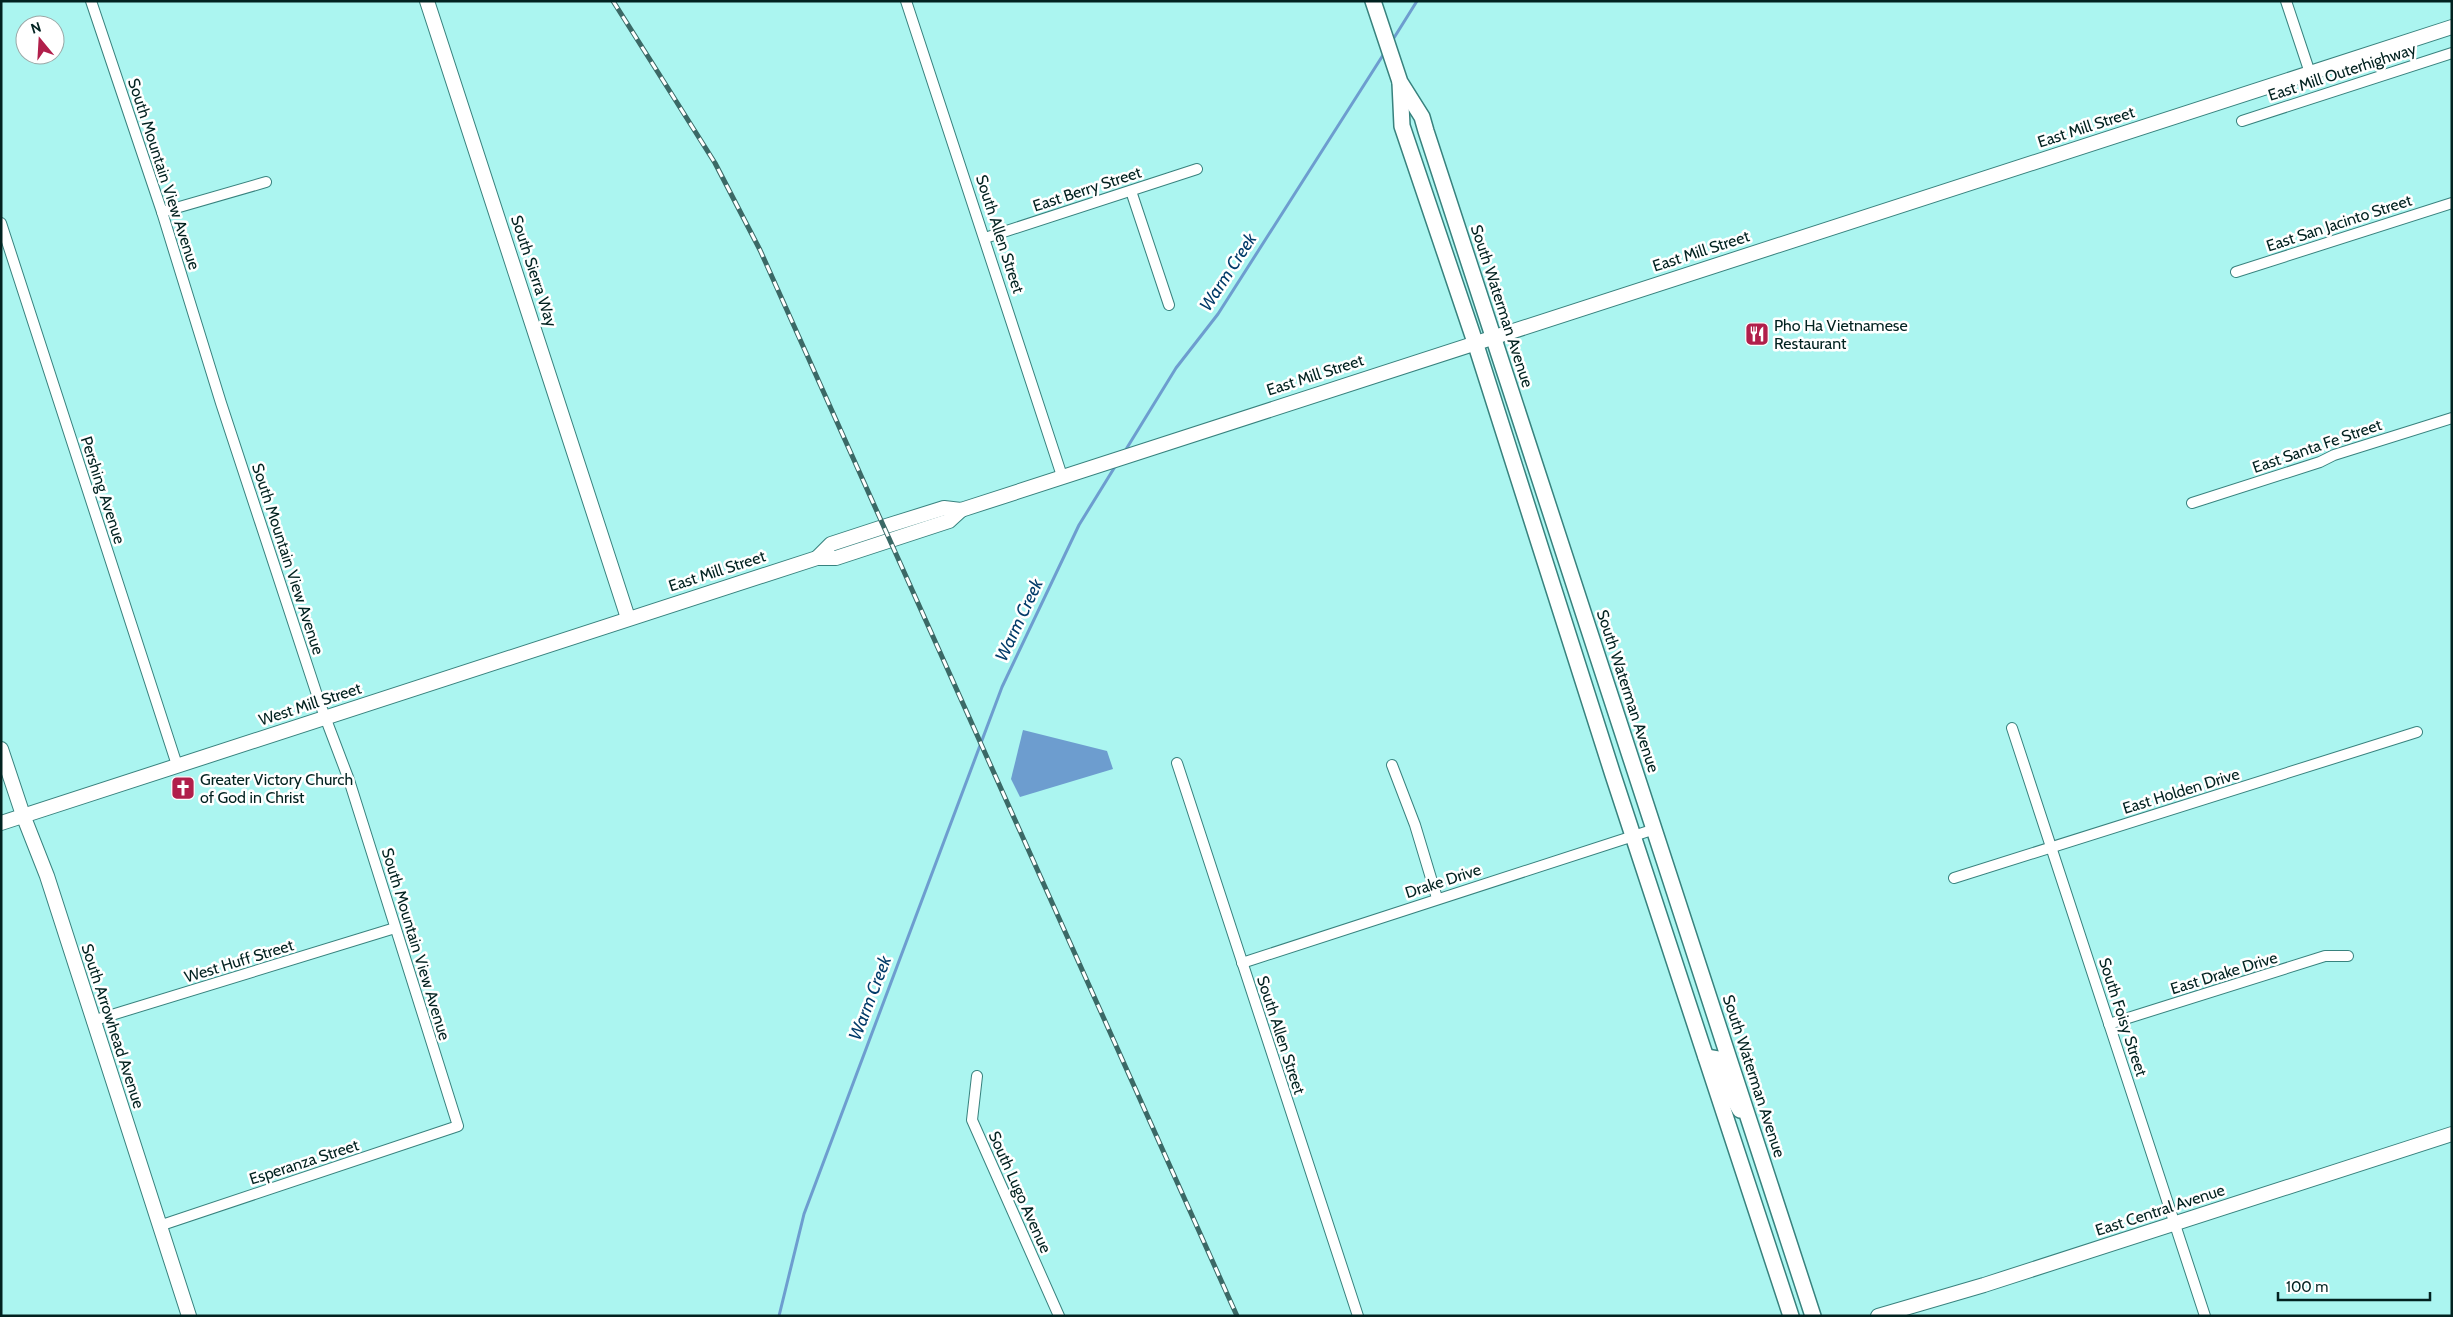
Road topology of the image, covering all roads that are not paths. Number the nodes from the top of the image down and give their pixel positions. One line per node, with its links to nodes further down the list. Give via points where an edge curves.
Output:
1 (91, 1): 16 (street, South Mountain View Avenue)
2 (428, 1): 27 (main road, South Sierra Way)
3 (906, 1): 19 (street, South Allen Street)
4 (2286, 1): 8 (street)
5 (1374, 3): 9 (main road, South Waterman Avenue)
6 (2452, 26): 8 (main road, East Mill Street)
7 (2452, 53): 10 (street, East Mill Outerhighway)
8 (2310, 73): 22 (main road, East Mill Street)
9 (1400, 82): 11 (main road, South Waterman Avenue); 18 (main road, South Waterman Avenue, via 1422,117)
10 (2242, 121)
11 (1402, 126): 18 (main road, via 1413,127 1442,216); 23 (main road, South Waterman Avenue)
12 (1198, 169): 14 (street, East Berry Street)
13 (266, 182): 16 (street)
14 (1131, 191): 19 (street, East Berry Street); 21 (street)
15 (2452, 203): 20 (street, East San Jacinto Street)
16 (162, 212): 28 (street, South Mountain View Avenue)
17 (1, 223): 33 (street, Pershing Avenue)
18 (1459, 230): 22 (main road, South Waterman Avenue)
19 (985, 238): 25 (street, South Allen Street)
20 (2236, 272)
21 (1169, 305)
22 (1494, 336): 23 (main road, East Mill Street); 37 (main road, South Waterman Avenue)
23 (1475, 342): 25 (main road, East Mill Street); 38 (main road, South Waterman Avenue)
24 (2452, 418): 26 (street, East Santa Fe Street)
25 (1062, 476): 27 (main road, East Mill Street, via 961,510 944,508 831,544 817,558)
26 (2192, 503)
27 (628, 618): 28 (main road, West Mill Street)
28 (325, 718): 33 (main road, West Mill Street); 42 (street, South Mountain View Avenue, via 349,780)
29 (2012, 728): 39 (street, South Foisy Street)
30 (2417, 732): 39 (street, East Holden Drive)
31 (1, 749): 35 (main road, South Arrowhead Avenue)
32 (1177, 763): 44 (street, South Allen Street)
33 (177, 765): 35 (main road, West Mill Street)
34 (1392, 765): 41 (street, via 1415,825)
35 (23, 816): 36 (main road, West Mill Street); 45 (main road, South Arrowhead Avenue, via 47,876)
36 (1, 822)
37 (1655, 829): 38 (street, Drake Drive); 50 (main road, South Waterman Avenue)
38 (1634, 836): 41 (street, Drake Drive); 47 (main road, South Waterman Avenue)
39 (2052, 847): 40 (street, East Holden Drive); 46 (street, South Foisy Street)
40 (1954, 878)
41 (1437, 898): 44 (street, Drake Drive)
42 (395, 928): 45 (street, West Huff Street); 49 (street, South Mountain View Avenue)
43 (2348, 956): 46 (street, East Drake Drive, via 2325,956)
44 (1242, 962): 56 (street, South Allen Street)
45 (92, 1021): 53 (main road, South Arrowhead Avenue)
46 (2109, 1024): 52 (street, South Foisy Street)
47 (1706, 1057): 50 (main road, via 1718,1059 1729,1091); 57 (main road, South Waterman Avenue)
48 (977, 1076): 55 (street, South Lugo Avenue, via 972,1120)
49 (458, 1126): 53 (street, Esperanza Street)
50 (1754, 1133): 58 (main road, South Waterman Avenue)
51 (2452, 1134): 52 (main road, East Central Avenue)
52 (2176, 1224): 59 (main road, East Central Avenue); 60 (street, South Foisy Street)
53 (158, 1226): 54 (main road, South Arrowhead Avenue)
54 (189, 1316)
55 (1059, 1316)
56 (1358, 1316)
57 (1791, 1316)
58 (1814, 1316)
59 (1878, 1316)
60 (2205, 1316)

